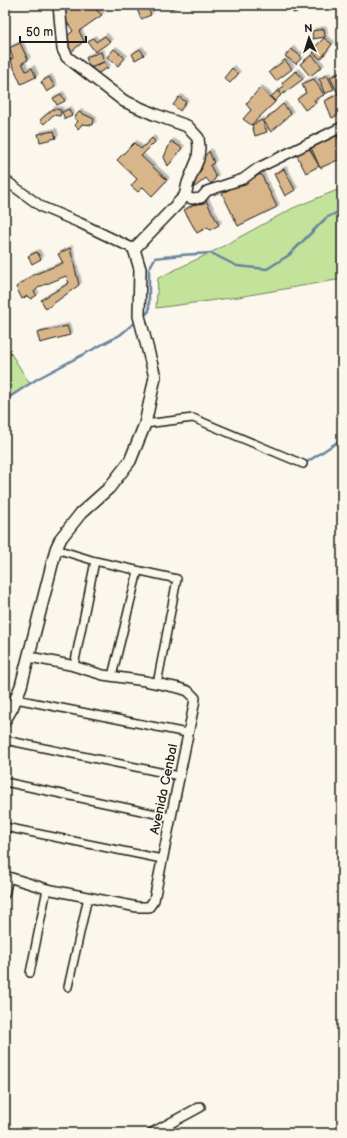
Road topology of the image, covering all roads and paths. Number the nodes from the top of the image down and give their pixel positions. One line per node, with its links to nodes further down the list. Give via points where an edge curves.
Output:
1 (59, 5): 4 (street, via 63,49 67,57 124,101 187,126 196,134 199,142 198,159)
2 (342, 127): 4 (street, via 258,168 243,179 207,191 201,198 192,199)
3 (5, 180): 5 (street, via 42,207)
4 (185, 196): 5 (street)
5 (134, 249): 6 (street, via 140,269 139,316 155,377)
6 (145, 424): 7 (street, via 193,418); 8 (street, via 130,461 109,488 81,513 61,538)
7 (303, 464)
8 (56, 549): 9 (street); 11 (street)
9 (95, 561): 10 (street); 12 (street)
10 (138, 571): 13 (street); 14 (street, via 176,579)
11 (30, 657): 12 (street, Avenida Cenbal); 15 (street)
12 (74, 666): 13 (street, Avenida Cenbal)
13 (112, 676): 14 (street, Avenida Cenbal)
14 (158, 684): 17 (street, Avenida Cenbal, via 188,691 195,698)
15 (16, 699): 16 (street); 17 (street)
16 (5, 720)
17 (187, 733): 19 (street, Avenida Cenbal)
18 (5, 740): 19 (street)
19 (179, 776): 21 (street, Avenida Cenbal)
20 (5, 782): 21 (street)
21 (170, 817): 23 (street, Avenida Cenbal)
22 (5, 827): 23 (street)
23 (162, 859): 27 (street, Avenida Cenbal, via 154,900 149,908)
24 (7, 877): 25 (street, Avenida Cenbal); 26 (street)
25 (47, 889): 27 (street, Avenida Cenbal); 28 (street)
26 (5, 895)
27 (88, 897): 29 (street)
28 (30, 972)
29 (68, 988)
30 (200, 1107): 31 (street)
31 (156, 1132)

